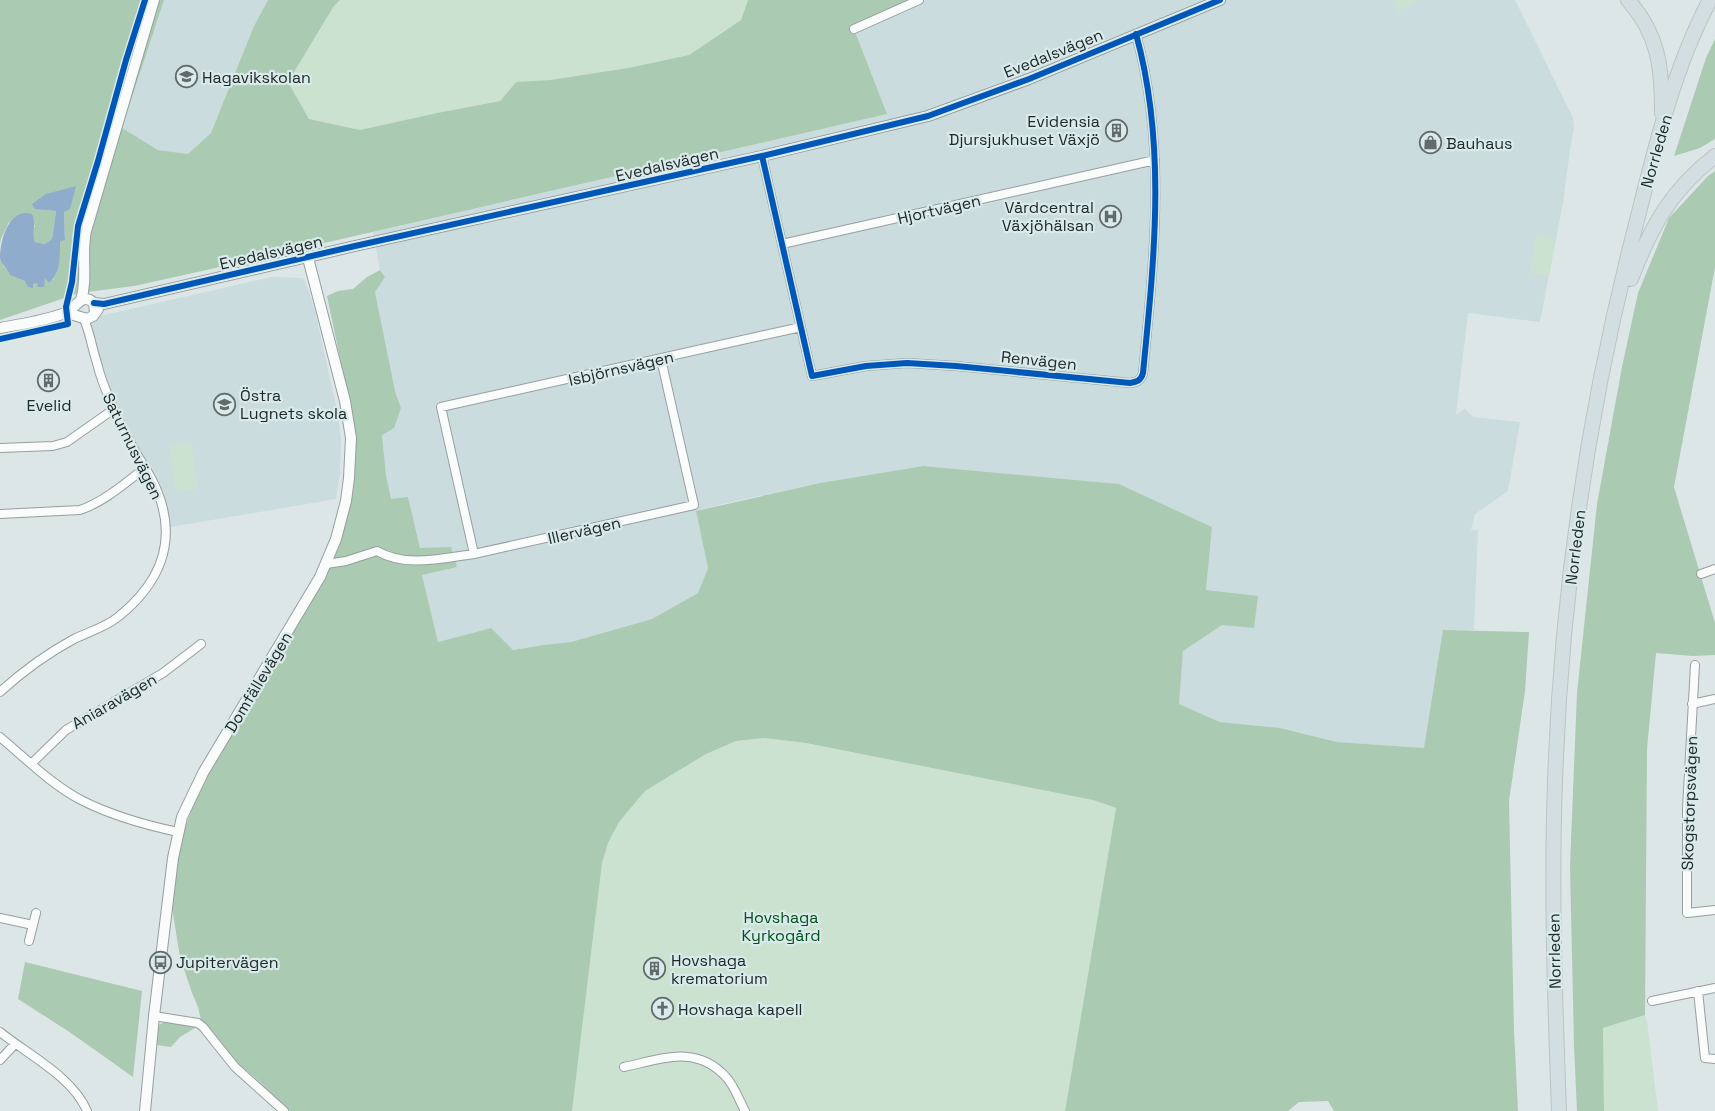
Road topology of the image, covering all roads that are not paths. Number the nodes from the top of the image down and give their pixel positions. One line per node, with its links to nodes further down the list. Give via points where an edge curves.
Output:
1 (154, 0): 16 (street, via 86,231 83,249)
2 (918, 0): 7 (street)
3 (1220, 0): 8 (street, Evedalsvägen)
4 (1628, 0): 9 (highway, via 1644,19 1658,53 1662,77)
5 (1710, 0): 9 (highway, Norrleden, via 1682,68)
6 (1715, 5): 15 (highway, Norrleden, via 1678,96)
7 (854, 29)
8 (1136, 34): 10 (street, Evedalsvägen, via 1029,79 928,116); 12 (street, Renvägen, via 1147,79)
9 (1660, 137): 54 (highway, Norrleden, via 1600,380 1565,622 1553,835)
10 (762, 156): 13 (street, Renvägen); 14 (street, Evedalsvägen)
11 (1715, 156): 15 (highway, via 1684,183 1668,203 1643,247)
12 (1155, 160): 13 (street, Hjortvägen); 17 (street, Renvägen, via 1155,248 1143,373 1136,382 907,363 866,366 812,376)
13 (782, 244): 17 (street, Renvägen)
14 (308, 258): 16 (street, Evedalsvägen); 25 (street, Domfällevägen, via 345,401 350,438 346,501)
15 (1631, 279): 55 (highway, Norrleden, via 1595,448 1568,668 1560,835)
16 (87, 307): 18 (street, Evedalsvägen); 20 (street, Saturnusvägen, via 89,331 102,381)
17 (801, 327): 19 (street, Isbjörnsvägen)
18 (0, 328)
19 (661, 359): 24 (street, Isbjörnsvägen, via 441,408); 24 (street, Illervägen, via 694,505)
20 (114, 410): 21 (street, via 67,442 53,446); 22 (street, Saturnusvägen)
21 (0, 448)
22 (145, 468): 23 (street, via 88,507); 30 (street, Saturnusvägen, via 160,500 165,528 161,562 153,580 116,619 74,639)
23 (0, 514)
24 (474, 554): 25 (street, via 415,561 388,558 377,551)
25 (326, 564): 35 (street, Domfällevägen, via 199,780)
26 (1715, 570): 27 (street)
27 (1701, 574)
28 (201, 644): 34 (street, Aniaravägen, via 163,673 66,730)
29 (1695, 665): 32 (street, Skogstorpsvägen)
30 (0, 692)
31 (1715, 699): 32 (street)
32 (1692, 704): 36 (street, Skogstorpsvägen, via 1687,913)
33 (0, 737): 34 (street)
34 (32, 763): 35 (street, via 82,800 122,818)
35 (178, 832): 44 (street, Domfällevägen)
36 (1715, 910)
37 (36, 913): 39 (street)
38 (0, 918): 39 (street)
39 (33, 925): 40 (street)
40 (29, 941)
41 (1715, 988): 42 (street)
42 (1698, 992): 43 (street); 48 (street, via 1705,1058)
43 (1652, 1001)
44 (154, 1016): 51 (street, Domfällevägen); 52 (street, via 198,1023 235,1067)
45 (0, 1032): 46 (street)
46 (15, 1044): 47 (street); 50 (street, via 72,1088)
47 (0, 1060)
48 (1715, 1060)
49 (624, 1067): 53 (street, via 672,1057 688,1056 708,1061 728,1078)
50 (87, 1111)
51 (145, 1111)
52 (284, 1111)
53 (744, 1111)
54 (1559, 1111)
55 (1566, 1111)

